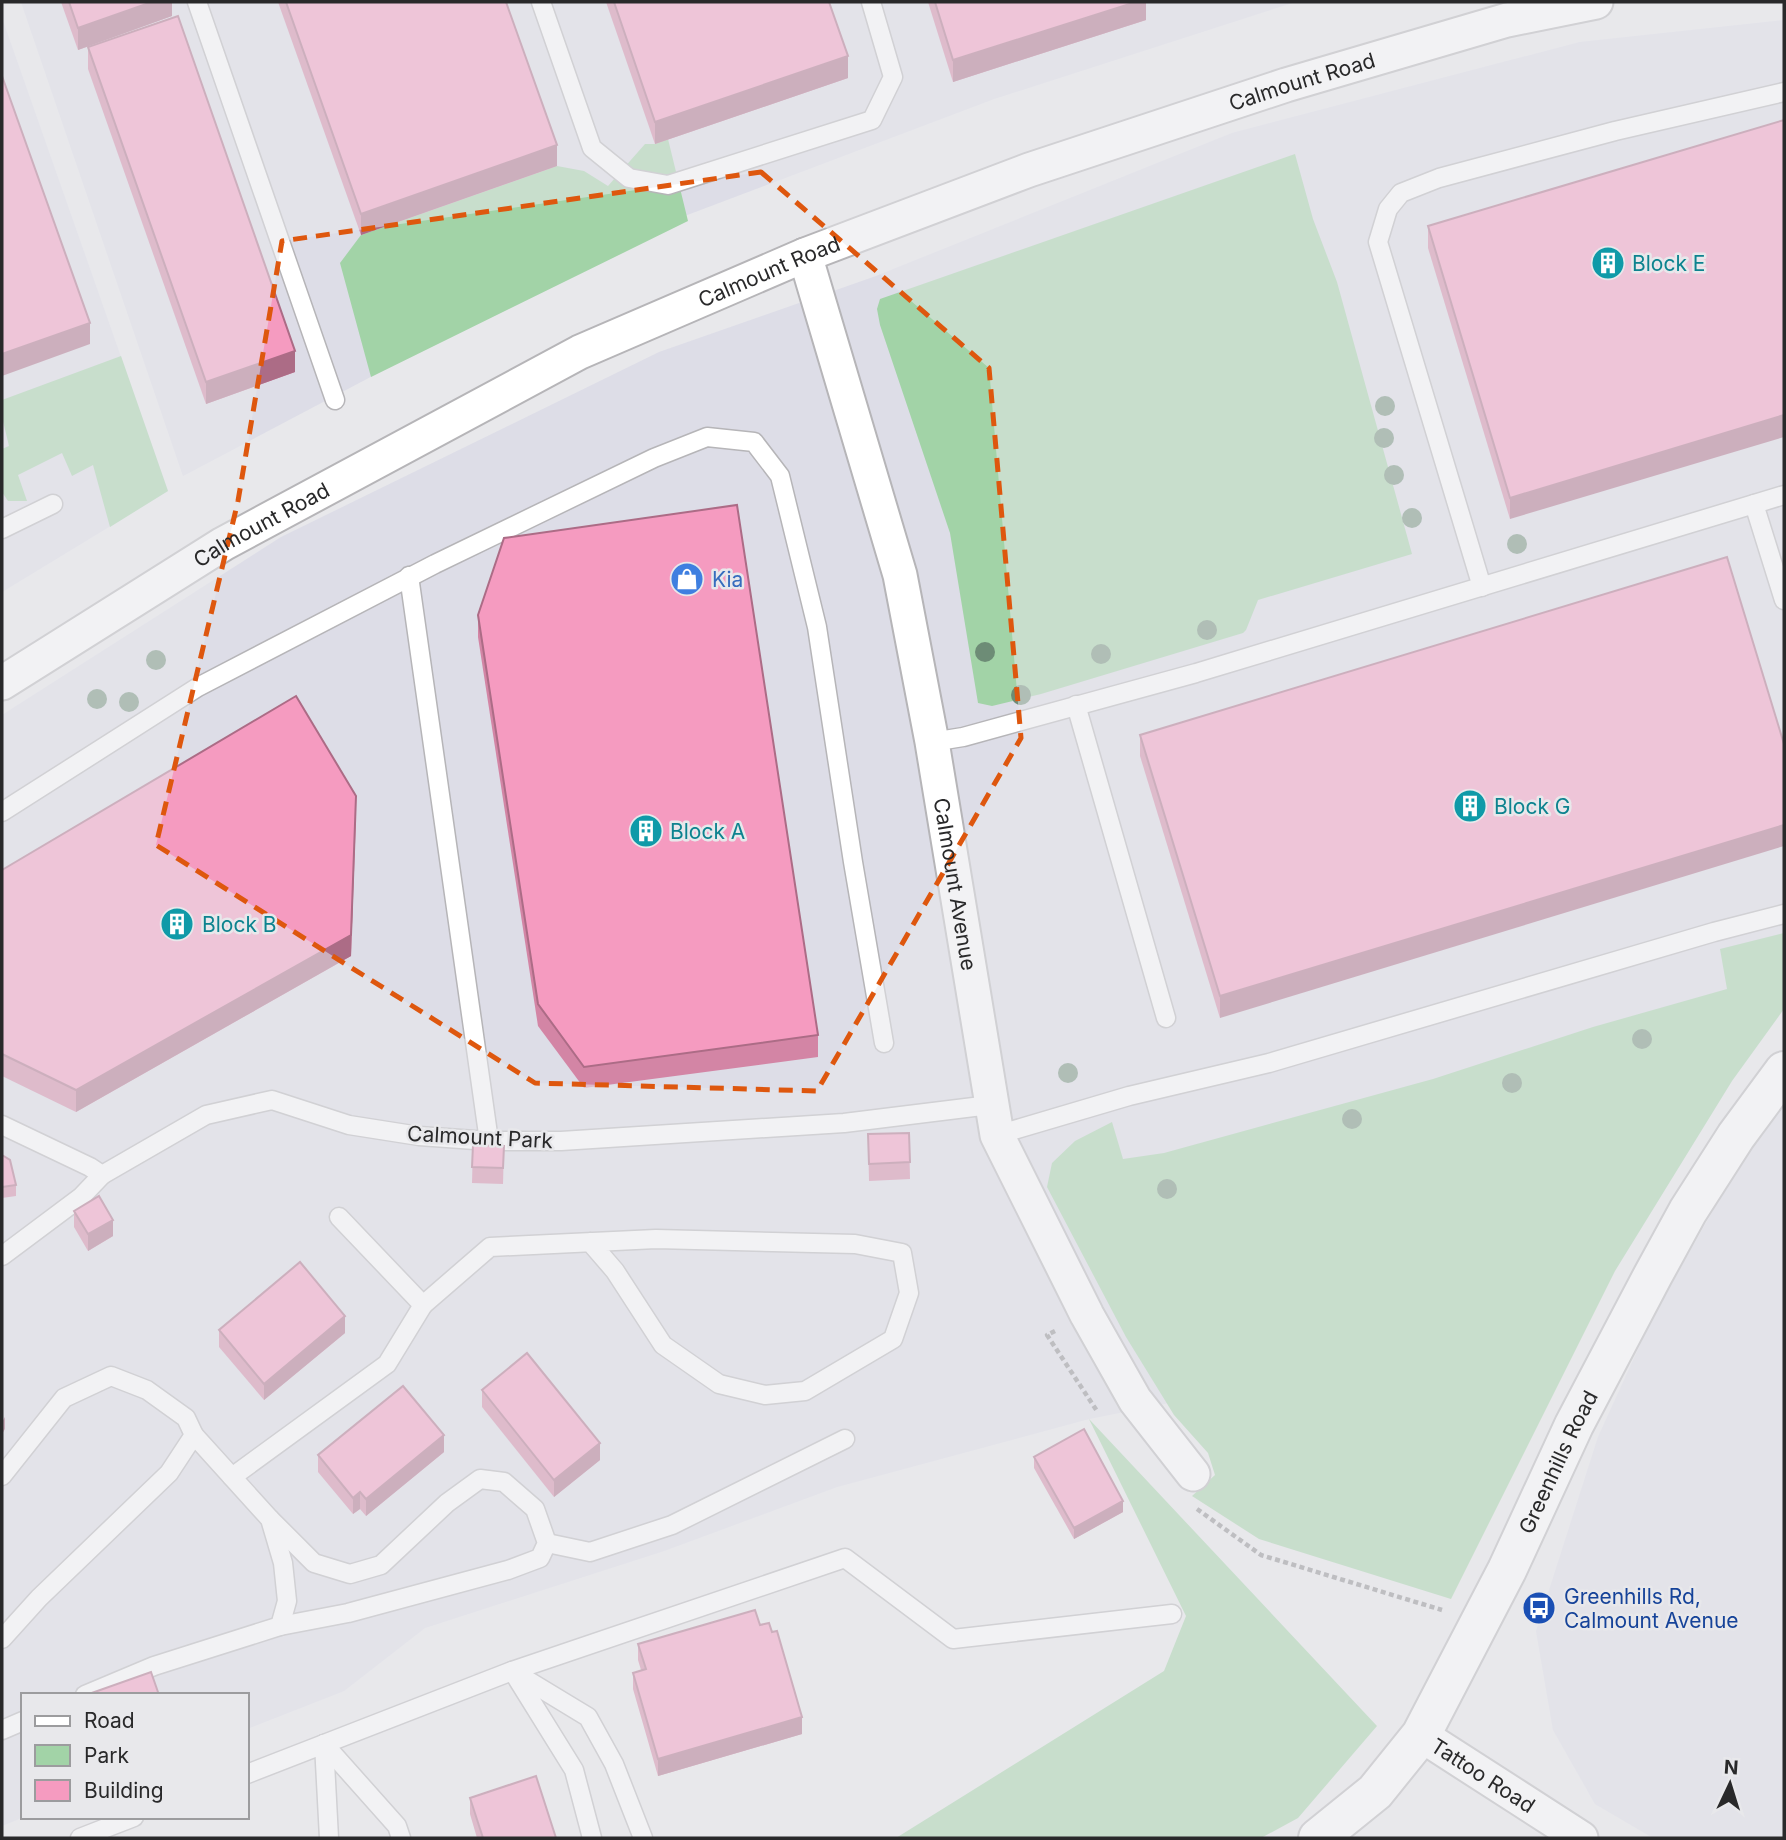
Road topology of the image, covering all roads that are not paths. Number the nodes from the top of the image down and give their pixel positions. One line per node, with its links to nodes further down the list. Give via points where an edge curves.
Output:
1 (197, 2): 7 (lane)
2 (541, 2): 3 (lane, via 592,148 629,178 668,185 872,120 893,76)
3 (871, 2)
4 (1595, 2): 6 (street, Calmount Road, via 1507,20 1286,85 1029,170)
5 (1784, 92): 13 (lane, via 1439,178 1401,193 1388,209 1378,242)
6 (805, 255): 15 (street, Calmount Road, via 555,365 223,544); 17 (street, Calmount Avenue, via 900,575)
7 (335, 400)
8 (1784, 495): 10 (lane)
9 (53, 504): 11 (lane)
10 (1754, 504): 13 (lane); 14 (lane)
11 (2, 529)
12 (409, 576): 18 (lane, via 198,687); 21 (lane, via 654,458 707,438 754,442 780,476 817,627); 25 (lane)
13 (1482, 587): 16 (lane)
14 (1784, 600)
15 (2, 683)
16 (1076, 705): 17 (lane); 20 (lane)
17 (932, 743): 23 (street, Calmount Avenue)
18 (2, 812)
19 (1784, 914): 23 (lane, Calmount Park, via 1269,1063 1129,1096)
20 (1166, 1018)
21 (884, 1043)
22 (1784, 1071): 45 (main road, Greenhills Road, via 1729,1146 1653,1275)
23 (993, 1120): 25 (lane, Calmount Park, via 844,1123 561,1141); 33 (street, Calmount Avenue, via 1087,1315 1135,1400)
24 (2, 1125): 26 (lane)
25 (489, 1140): 26 (lane, Calmount Park, via 349,1125 272,1100 206,1115)
26 (102, 1175): 29 (lane, Calmount Park, via 81,1197)
27 (339, 1217): 30 (lane)
28 (590, 1242): 28 (lane, via 855,1244 902,1253 909,1293 893,1339 804,1391 765,1395 719,1384 663,1345 615,1271); 30 (lane, via 490,1247)
29 (2, 1256)
30 (424, 1305): 35 (lane, via 387,1364)
31 (194, 1435): 34 (lane, via 176,1410 147,1390 111,1376 64,1398); 35 (lane); 40 (lane, via 169,1473)
32 (845, 1438): 37 (lane, via 673,1525 590,1552)
33 (1193, 1474)
34 (2, 1476)
35 (232, 1477): 36 (lane)
36 (270, 1519): 37 (lane, via 314,1563 350,1574 381,1565 447,1503 480,1479 505,1482 535,1509); 39 (lane, via 284,1563 287,1601)
37 (547, 1543): 39 (lane, via 540,1558 508,1570 348,1613)
38 (1172, 1614): 41 (lane, via 953,1639 845,1558)
39 (280, 1626): 42 (lane, via 154,1666)
40 (2, 1639)
41 (512, 1671): 46 (lane); 52 (lane, via 574,1770); 53 (lane, via 588,1717 614,1764)
42 (90, 1693)
43 (21, 1722): 44 (lane)
44 (2, 1730)
45 (1421, 1735): 54 (main road, Greenhills Road, via 1375,1792); 55 (street, Tattoo Road)
46 (324, 1744): 47 (lane); 50 (lane); 51 (lane, via 397,1826)
47 (248, 1774)
48 (129, 1819): 49 (lane)
49 (80, 1838)
50 (329, 1838)
51 (401, 1838)
52 (592, 1838)
53 (643, 1838)
54 (1318, 1838)
55 (1581, 1838)

